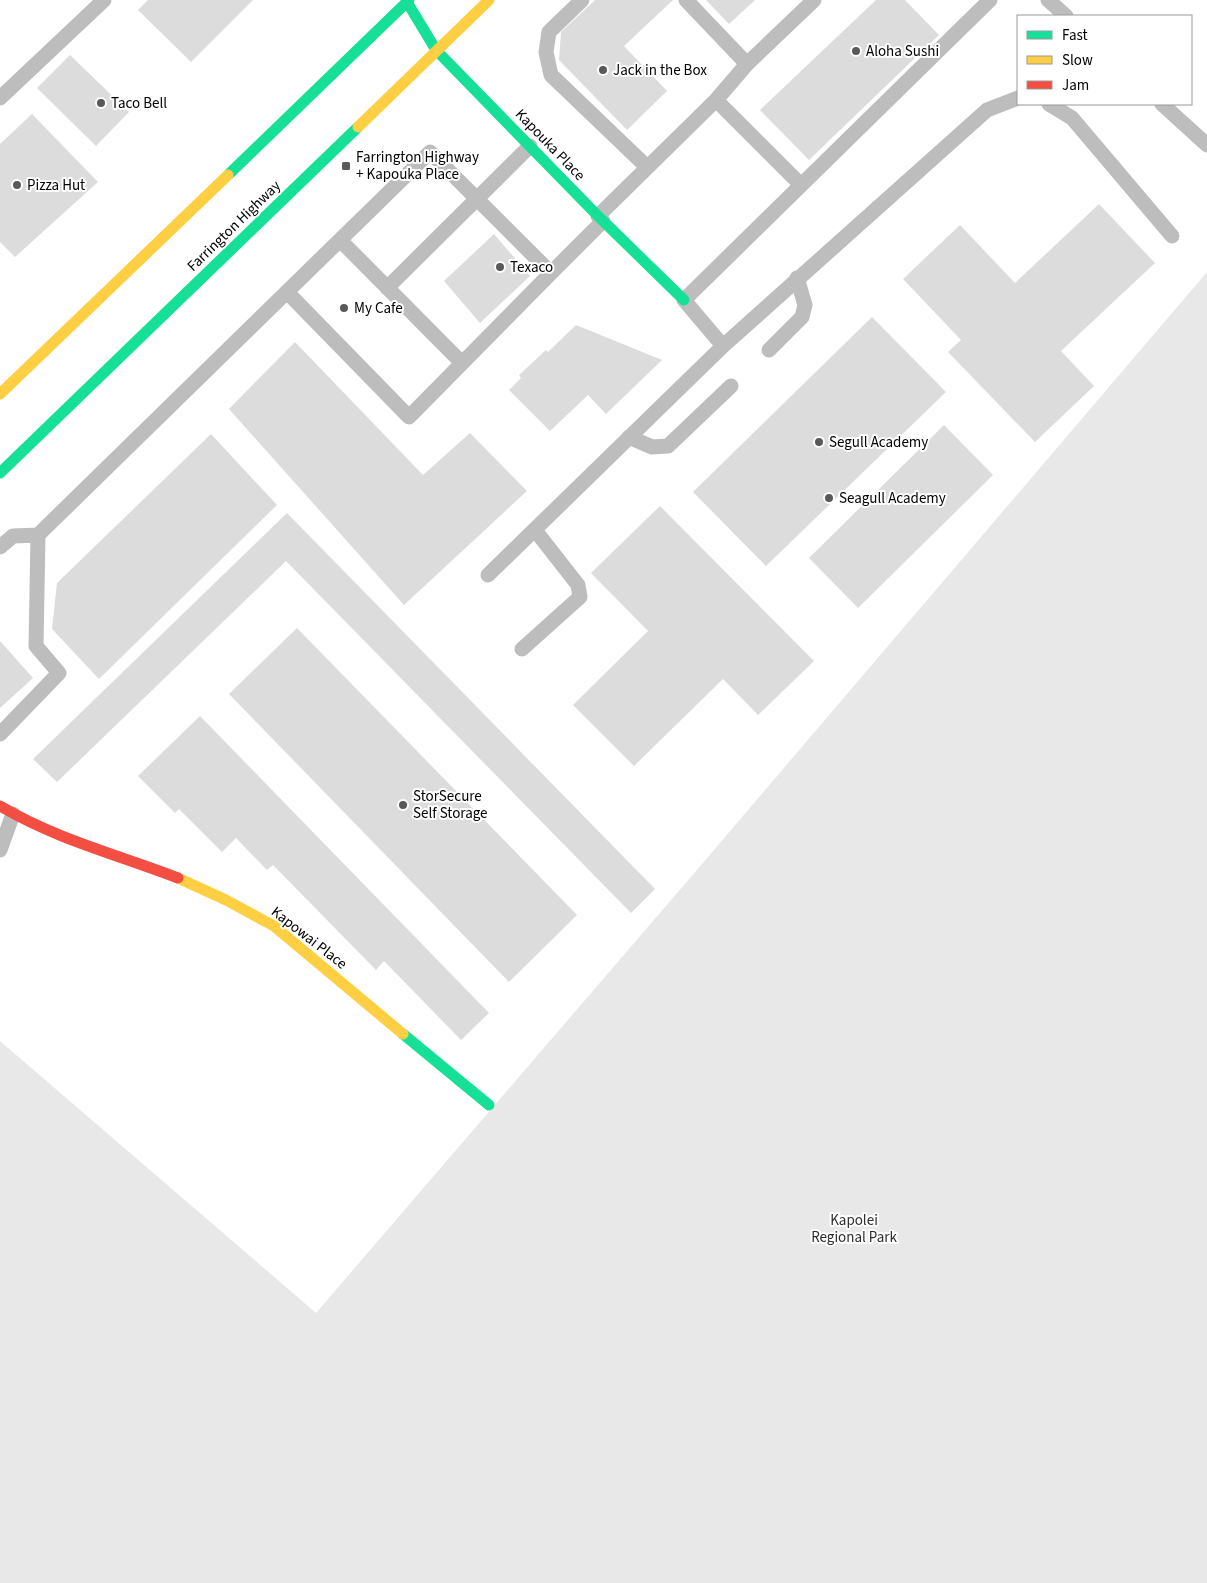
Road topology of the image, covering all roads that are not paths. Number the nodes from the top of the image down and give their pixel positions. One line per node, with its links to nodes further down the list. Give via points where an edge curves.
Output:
1 (104, 0): 12 (lane)
2 (489, 0): 10 (main road, Farrington Highway)
3 (582, 0): 19 (lane, via 549,32 546,52 551,74)
4 (686, 0): 11 (lane)
5 (814, 0): 11 (lane)
6 (1048, 0): 9 (lane)
7 (407, 1): 10 (main road, Kapouka Place); 34 (main road)
8 (981, 3): 20 (lane)
9 (1065, 15)
10 (436, 50): 18 (main road, Kapouka Place); 36 (main road, Farrington Highway)
11 (748, 64): 14 (lane)
12 (0, 98)
13 (1017, 98): 26 (lane, via 987,110)
14 (716, 100): 19 (lane); 20 (lane)
15 (1051, 105): 23 (lane, via 1072,118)
16 (1163, 105): 17 (lane)
17 (1207, 144)
18 (530, 146): 21 (lane); 22 (main road, Kapouka Place)
19 (647, 167): 22 (lane)
20 (801, 185): 29 (lane)
21 (477, 200): 24 (lane, via 430,152); 25 (lane); 27 (lane)
22 (600, 219): 25 (lane); 29 (main road, Kapouka Place)
23 (1172, 236)
24 (340, 240): 27 (lane); 28 (lane)
25 (551, 273): 32 (lane)
26 (797, 278): 30 (lane); 31 (lane, via 805,305 802,317)
27 (387, 288): 32 (lane)
28 (287, 292): 32 (lane, via 409,417); 38 (lane)
29 (684, 300): 30 (lane)
30 (723, 346): 35 (lane)
31 (769, 350)
32 (462, 363)
33 (731, 386): 35 (lane, via 668,446 652,447)
34 (0, 394)
35 (629, 437): 37 (lane)
36 (0, 473)
37 (534, 530): 40 (lane); 41 (lane, via 578,585 580,597)
38 (38, 535): 39 (lane, via 13,536); 42 (lane, via 36,646 59,673)
39 (0, 546)
40 (488, 575)
41 (522, 650)
42 (0, 733)
43 (0, 806): 44 (main road, Kapowai Place)
44 (13, 814): 45 (lane); 46 (main road, Kapowai Place, via 67,840 176,878 236,904 274,926)
45 (0, 850)
46 (490, 1104)

